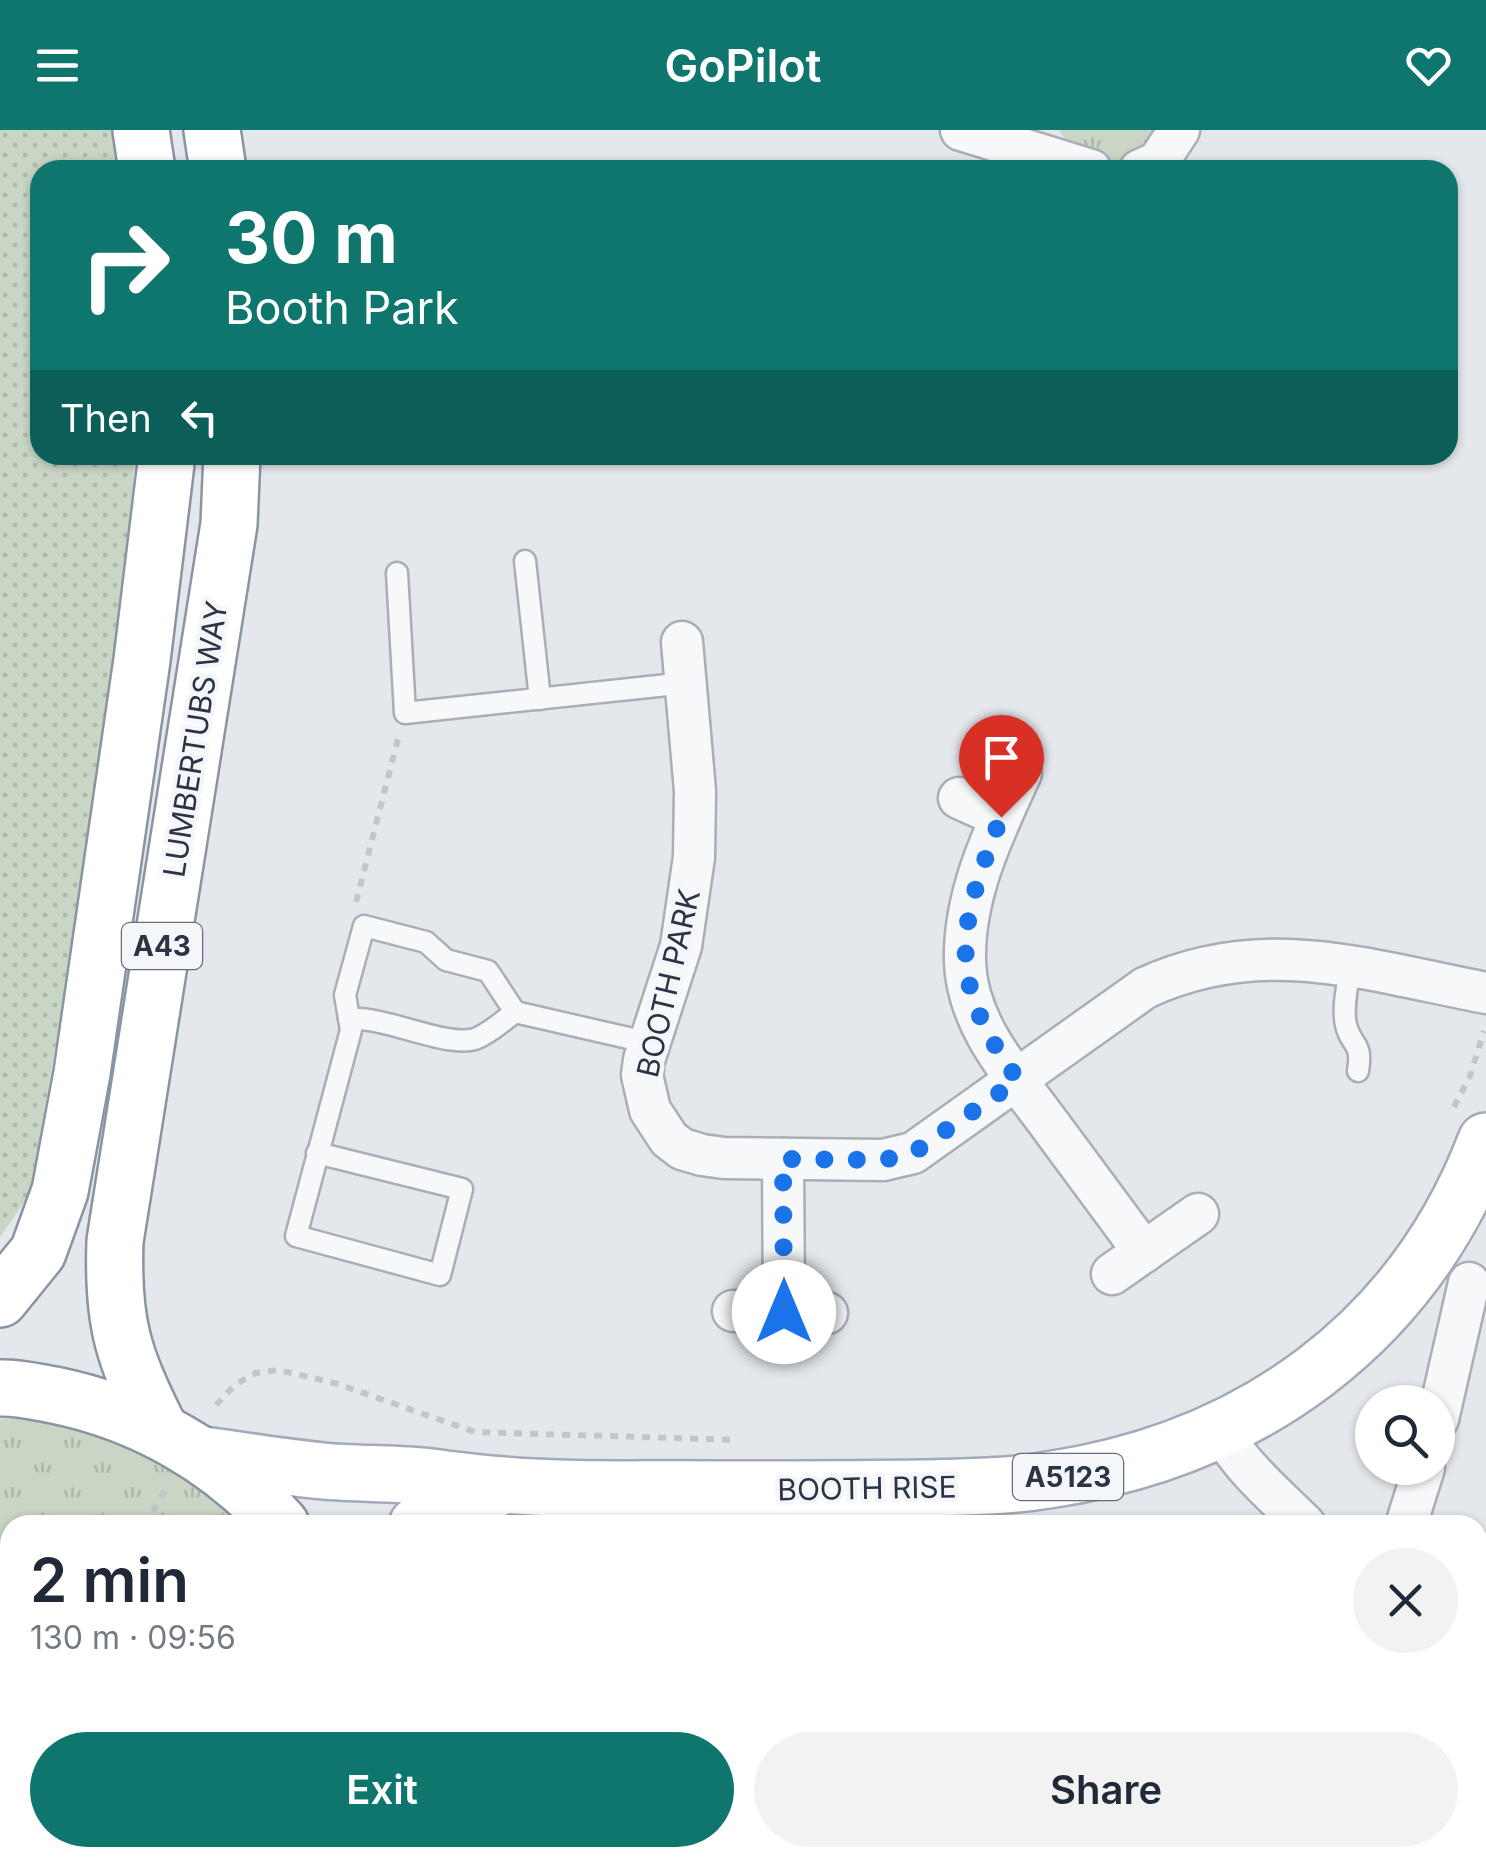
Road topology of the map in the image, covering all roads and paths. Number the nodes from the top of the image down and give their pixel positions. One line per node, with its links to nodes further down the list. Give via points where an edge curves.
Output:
1 (141, 130): 6 (main road)
2 (212, 130): 7 (main road)
3 (961, 130): 5 (street)
4 (1179, 130): 9 (street)
5 (1028, 140): 8 (street)
6 (146, 160)
7 (216, 160)
8 (1071, 160)
9 (1159, 160)
10 (165, 465): 35 (main road, LUMBERTUBS WAY / A43, via 140,680 60,1192 38,1252)
11 (232, 465): 43 (main road, LUMBERTUBS WAY / A43, via 229,524 114,1240 123,1349)
12 (526, 562): 16 (lane)
13 (397, 573): 17 (lane)
14 (682, 642): 15 (street, BOOTH PARK)
15 (686, 682): 16 (lane); 27 (street, BOOTH PARK, via 694,857 681,946)
16 (540, 699): 17 (lane)
17 (405, 712): 21 (path)
18 (1021, 773): 20 (street)
19 (959, 798): 20 (street)
20 (1001, 817): 29 (street, via 971,903 965,964 978,1018)
21 (352, 919)
22 (1350, 967): 23 (street, BOOTH PARK); 28 (lane, via 1345,1017 1358,1044); 29 (street, BOOTH PARK, via 1244,959 1179,972 1145,988)
23 (1486, 993)
24 (516, 1012): 25 (lane, via 478,1038 461,1041); 25 (lane, via 488,971 446,960 426,942 364,926 345,996); 27 (lane)
25 (349, 1019): 31 (lane)
26 (1486, 1024): 30 (path, via 1470,1076)
27 (650, 1043): 32 (street, BOOTH PARK, via 645,1092 669,1139 702,1155)
28 (1358, 1071)
29 (1018, 1080): 32 (street, BOOTH PARK, via 913,1153 883,1160); 33 (street, via 1128,1263)
30 (1466, 1132): 41 (main road, BOOTH RISE / A5123, via 1453,1214 1388,1306 1302,1384)
31 (317, 1153): 31 (lane, via 296,1236 440,1276 462,1190)
32 (783, 1159): 37 (street)
33 (1198, 1214)
34 (1470, 1283): 39 (street)
35 (0, 1299)
36 (733, 1311): 37 (street)
37 (784, 1312): 38 (street)
38 (827, 1314)
39 (1446, 1385)
40 (0, 1388): 43 (main road, A43, via 88,1402)
41 (1221, 1431): 45 (main road, BOOTH RISE / A5123, via 1130,1464 1045,1481 815,1490); 49 (street, via 1232,1452)
42 (746, 1440): 43 (path, via 476,1432 279,1370 236,1384)
43 (187, 1442): 45 (main road, BOOTH RISE / A5123, via 324,1471); 46 (path); 47 (main road, A43)
44 (1419, 1485): 50 (street)
45 (506, 1486): 48 (main road, BOOTH RISE / A5123)
46 (149, 1515)
47 (272, 1515)
48 (431, 1515)
49 (1296, 1515)
50 (1409, 1515)

